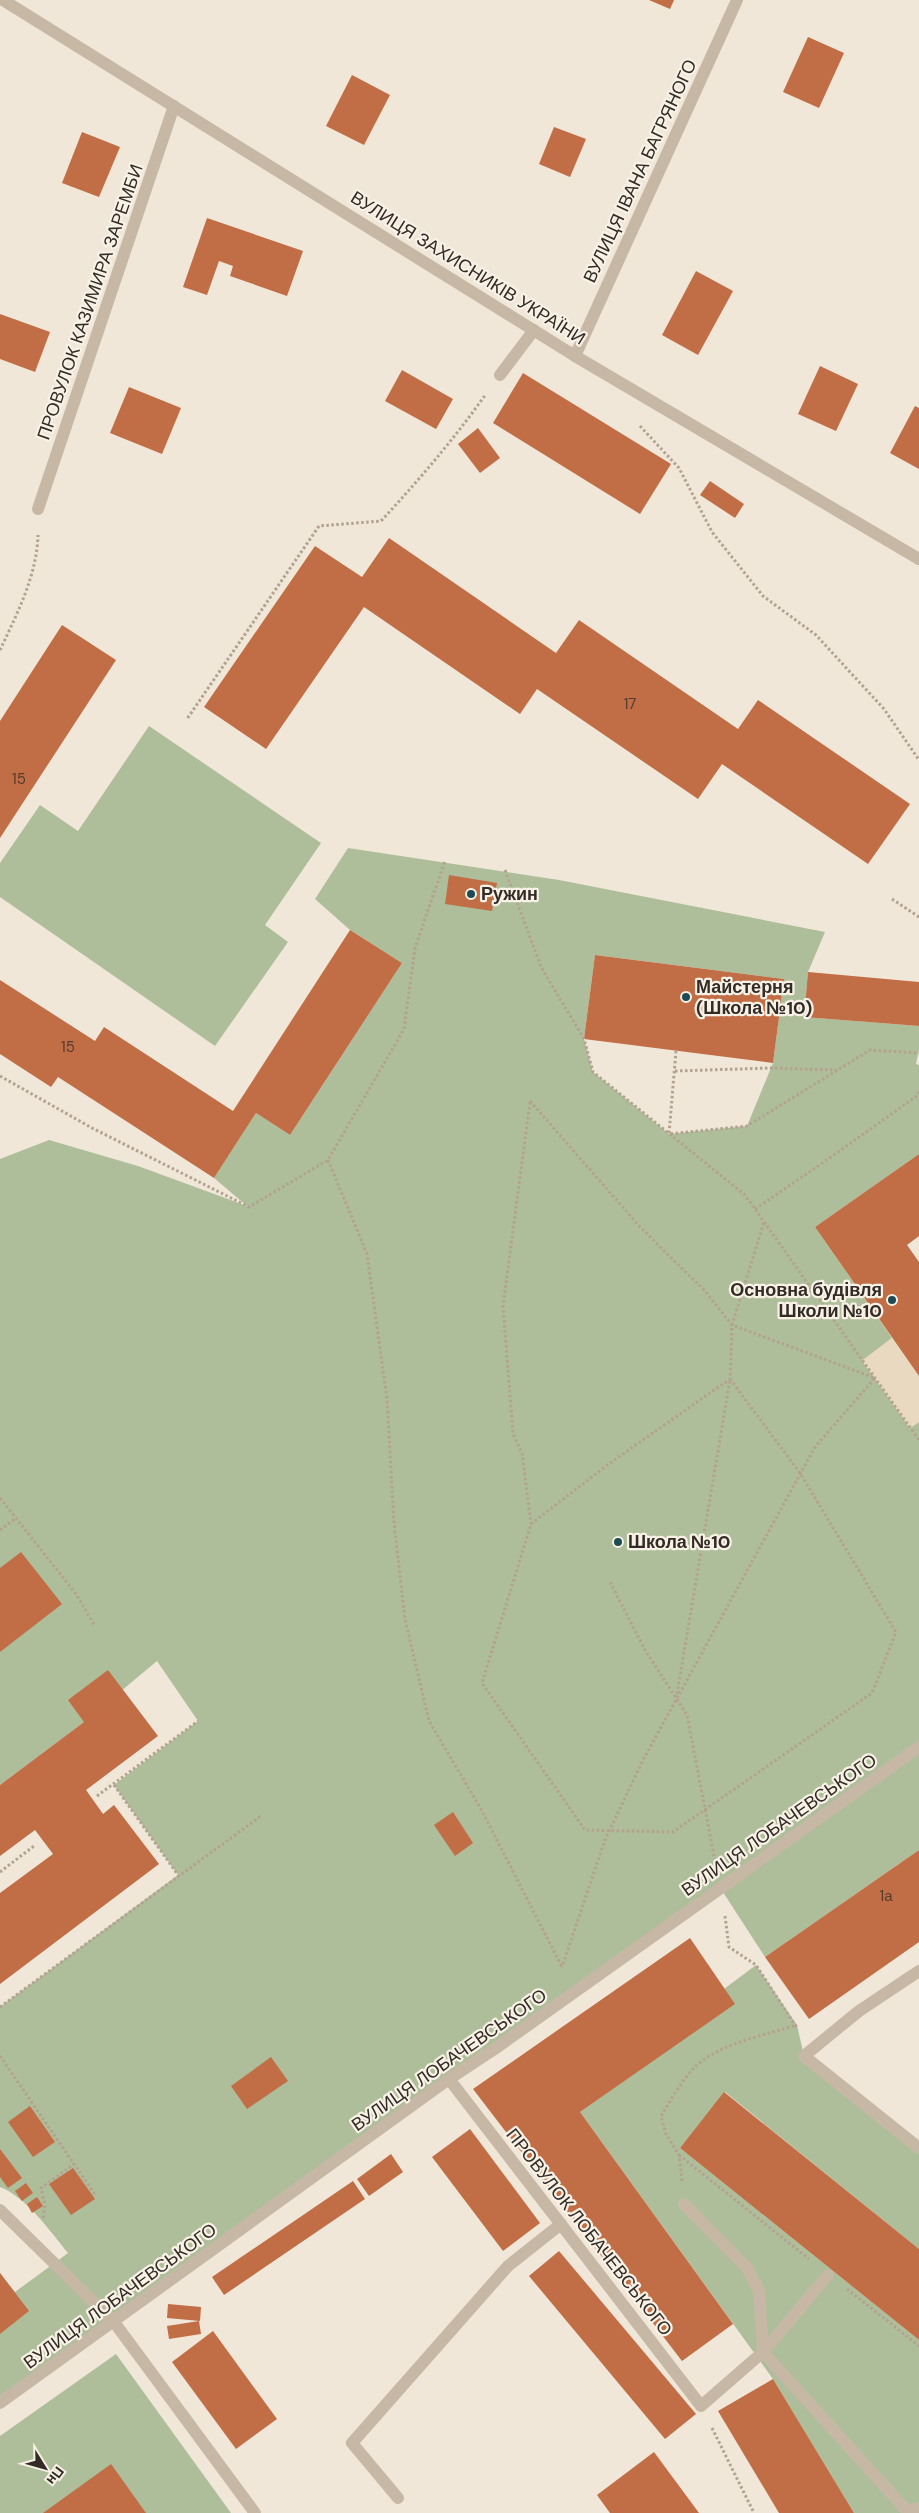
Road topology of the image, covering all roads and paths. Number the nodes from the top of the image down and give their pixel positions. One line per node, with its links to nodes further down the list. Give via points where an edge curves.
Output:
1 (2, 0): 3 (street, ВУЛИЦЯ ЗАХИСНИКІВ УКРАЇНИ)
2 (737, 0): 5 (street, ВУЛИЦЯ ІВАНА БАГРЯНОГО)
3 (174, 106): 4 (street, ВУЛИЦЯ ЗАХИСНИКІВ УКРАЇНИ); 8 (street, ПРОВУЛОК КАЗИМИРА ЗАРЕМБИ)
4 (534, 330): 5 (street, ВУЛИЦЯ ЗАХИСНИКІВ УКРАЇНИ); 6 (street)
5 (574, 356): 10 (street, ВУЛИЦЯ ЗАХИСНИКІВ УКРАЇНИ)
6 (500, 375): 9 (path, via 461,430 381,521)
7 (639, 425): 12 (path, via 679,468 712,532 763,596 816,635 884,709)
8 (38, 509): 11 (path, via 38,555)
9 (319, 526): 9 (path, via 217,674 187,719)
10 (919, 560)
11 (0, 650)
12 (919, 760)
13 (445, 861): 25 (path, via 415,948 404,1029)
14 (505, 870): 24 (path, via 541,967 584,1039 593,1072)
15 (892, 899): 16 (path)
16 (919, 917)
17 (676, 1051): 20 (path)
18 (919, 1053): 19 (path, via 870,1050)
19 (837, 1070): 20 (path); 24 (path, via 747,1126)
20 (675, 1071): 24 (path)
21 (0, 1076): 25 (path, via 92,1128 249,1207)
22 (919, 1090): 23 (path)
23 (918, 1094): 26 (path)
24 (669, 1134): 26 (path, via 745,1195)
25 (328, 1160): 46 (path, via 367,1254 387,1399 394,1523 405,1619 429,1721 481,1810 562,1967)
26 (755, 1209): 27 (path)
27 (764, 1222): 28 (path); 29 (path)
28 (732, 1325): 29 (path); 30 (path); 35 (path, via 706,1291 640,1227 530,1101 502,1306 513,1434 522,1453)
29 (875, 1378): 31 (path); 32 (path, via 815,1447)
30 (730, 1379): 32 (path); 35 (path, via 610,1463); 39 (path)
31 (919, 1440)
32 (800, 1474): 39 (path); 44 (path, via 896,1632 872,1693)
33 (0, 1498): 34 (path)
34 (16, 1518): 36 (path); 38 (path, via 76,1594)
35 (531, 1524): 46 (path, via 482,1683 585,1830)
36 (0, 1530)
37 (610, 1582): 39 (path, via 645,1650)
38 (95, 1626)
39 (676, 1699): 44 (path, via 687,1714); 46 (path)
40 (198, 1721): 42 (path)
41 (919, 1747): 50 (street, ВУЛИЦЯ ЛОБАЧЕВСЬКОГО)
42 (114, 1785): 43 (path); 49 (path)
43 (98, 1796)
44 (705, 1810): 46 (path, via 673,1832); 50 (path)
45 (262, 1816): 49 (path)
46 (610, 1831)
47 (34, 1846): 48 (path)
48 (0, 1872)
49 (178, 1875): 52 (path)
50 (721, 1889): 53 (path, via 729,1946 756,1965); 56 (street, ВУЛИЦЯ ЛОБАЧЕВСЬКОГО)
51 (919, 1971): 55 (street, via 859,2011)
52 (0, 2007)
53 (796, 2025): 55 (path); 58 (path, via 724,2048 695,2067 661,2116 666,2134)
54 (0, 2056): 59 (path)
55 (804, 2056): 57 (street)
56 (449, 2079): 64 (street, ПРОВУЛОК ЛОБАЧЕВСЬКОГО); 66 (street, ВУЛИЦЯ ЛОБАЧЕВСЬКОГО)
57 (919, 2148)
58 (679, 2155): 61 (path); 65 (path)
59 (74, 2164): 60 (path); 63 (path, via 41,2188 45,2206)
60 (96, 2196)
61 (684, 2204): 68 (street, via 748,2269 758,2291)
62 (0, 2210): 66 (street)
63 (42, 2223)
64 (561, 2224): 70 (street, ПРОВУЛОК ЛОБАЧЕВСЬКОГО); 71 (street, via 508,2266 352,2444)
65 (828, 2275): 67 (path); 68 (street)
66 (114, 2322): 69 (street, ВУЛИЦЯ ЛОБАЧЕВСЬКОГО); 73 (street)
67 (919, 2346)
68 (764, 2352): 70 (street); 72 (street, via 907,2511)
69 (0, 2403)
70 (701, 2406): 74 (path)
71 (398, 2498)
72 (919, 2508)
73 (255, 2513)
74 (754, 2513)

